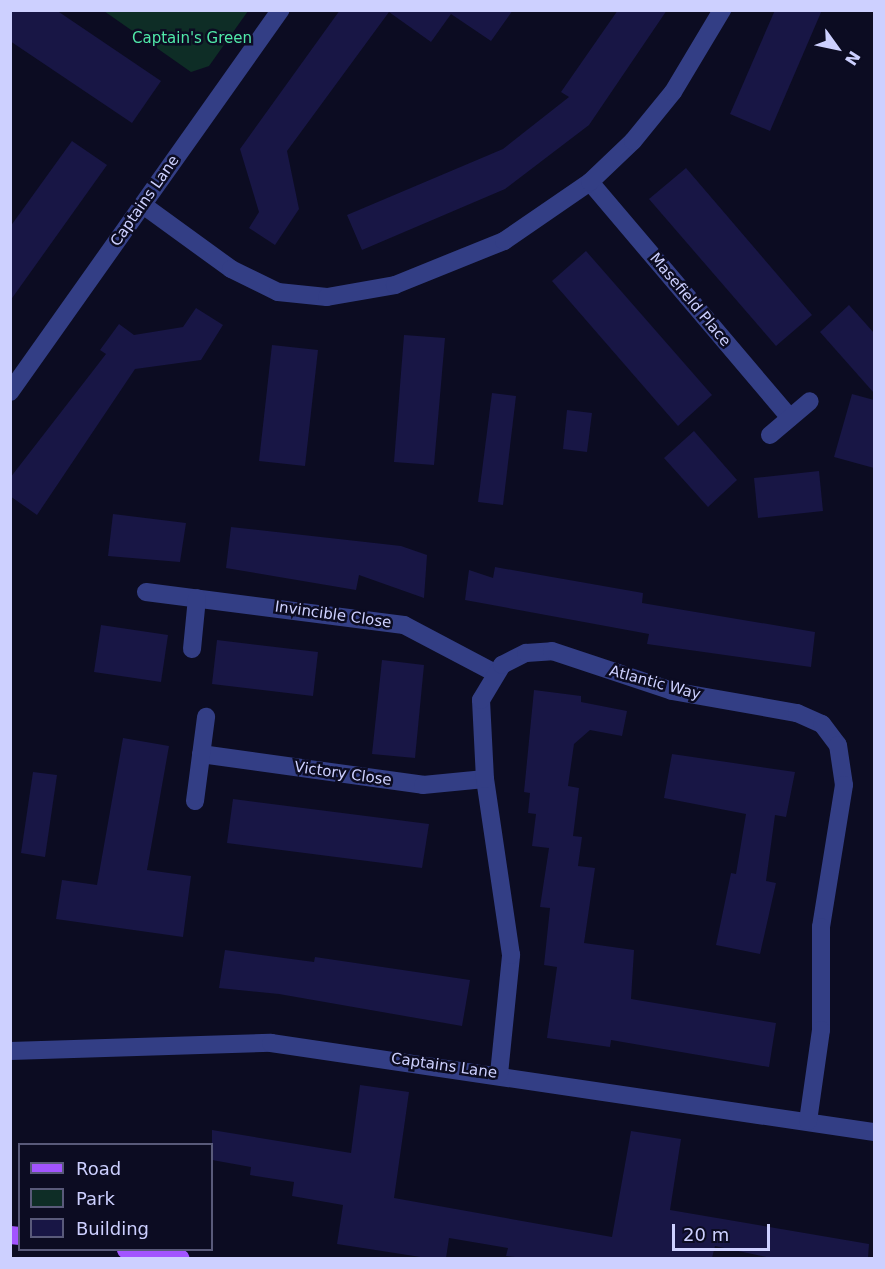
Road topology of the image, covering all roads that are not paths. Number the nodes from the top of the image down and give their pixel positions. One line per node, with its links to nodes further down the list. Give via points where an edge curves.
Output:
1 (280, 10): 4 (street, Captains Lane)
2 (722, 10): 3 (street, via 673,93 633,141)
3 (590, 182): 4 (street, via 533,224 467,258 395,285 327,297 294,295 255,282); 7 (street, Masefield Place)
4 (143, 205): 5 (street, Captains Lane)
5 (10, 392)
6 (810, 401): 7 (street)
7 (790, 418): 8 (street)
8 (770, 435)
9 (146, 592): 10 (street, Invincible Close)
10 (197, 598): 11 (street); 12 (street, Invincible Close, via 404,625)
11 (192, 649)
12 (494, 672): 15 (street, via 479,716); 19 (street, Atlantic Way, via 526,653 552,651 672,691 797,712 831,734 843,758 844,785 821,927 822,1010)
13 (206, 717): 14 (street)
14 (201, 754): 15 (street, Victory Close, via 423,785); 16 (street)
15 (485, 779): 18 (street, via 511,955)
16 (195, 801)
17 (10, 1051): 18 (street, Captains Lane, via 271,1043)
18 (499, 1074): 19 (street, Captains Lane)
19 (808, 1121): 20 (street, Captains Lane)
20 (874, 1132)
21 (133, 1251): 22 (main road)
22 (180, 1258)

